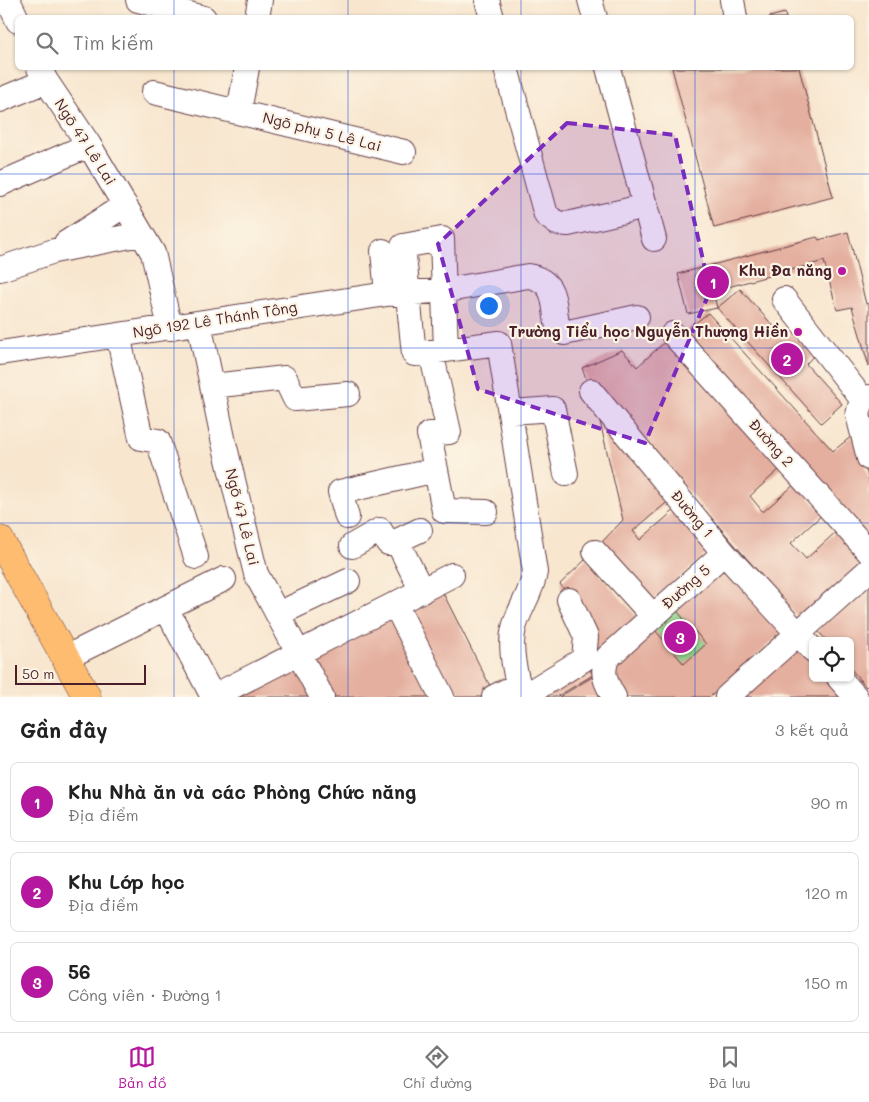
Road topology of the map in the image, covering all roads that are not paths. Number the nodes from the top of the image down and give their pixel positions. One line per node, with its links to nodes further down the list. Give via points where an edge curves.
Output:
1 (8, 0): 7 (street)
2 (138, 0): 8 (street)
3 (260, 0): 9 (street)
4 (487, 0): 10 (street)
5 (590, 0): 11 (street)
6 (732, 0): 12 (street)
7 (15, 15)
8 (193, 15)
9 (257, 15)
10 (491, 15)
11 (594, 15)
12 (734, 15)
13 (247, 70): 19 (street)
14 (507, 70): 24 (street, via 546,215 557,223 568,224)
15 (609, 70): 24 (street)
16 (43, 74): 18 (street); 20 (street, Ngõ 47 Lê Lai)
17 (154, 92): 19 (street, Ngõ phụ 5 Lê Lai)
18 (0, 100)
19 (239, 111): 21 (street, Ngõ phụ 5 Lê Lai)
20 (90, 145): 22 (street); 23 (street, Ngõ 47 Lê Lai)
21 (404, 152)
22 (0, 184)
23 (125, 205): 25 (street, Ngõ 47 Lê Lai); 28 (street)
24 (646, 206): 26 (street)
25 (142, 234): 28 (street); 35 (street, Ngõ 47 Lê Lai, via 153,253)
26 (654, 239)
27 (383, 250): 31 (street)
28 (54, 251): 29 (street)
29 (0, 269)
30 (444, 290): 31 (street, Ngõ 192 Lê Thánh Tông); 33 (street, Ngõ 192 Lê Thánh Tông, via 537,277 546,284 554,298 558,326 564,333); 39 (street); 39 (street, via 442,239 403,246 414,354)
31 (387, 294): 34 (street, Ngõ 192 Lê Thánh Tông)
32 (784, 299): 43 (street)
33 (637, 317)
34 (199, 323): 35 (street, Ngõ 192 Lê Thánh Tông); 40 (street, Ngõ 47 Lê Lai)
35 (170, 328): 37 (street, Ngõ 192 Lê Thánh Tông)
36 (673, 334): 55 (street, Đường 2)
37 (118, 335): 38 (street, Ngõ 192 Lê Thánh Tông); 57 (street, via 141,438 158,441)
38 (1, 350)
39 (438, 351): 44 (street, via 499,344); 46 (street, via 449,432 429,434)
40 (212, 386): 42 (street, via 285,378 295,399); 66 (street, Ngõ 47 Lê Lai, via 256,574)
41 (590, 392): 56 (street, Đường 1)
42 (348, 394)
43 (863, 404): 45 (street)
44 (511, 412): 47 (street, via 553,409); 72 (street, via 535,572 530,595 514,626 512,639)
45 (869, 458)
46 (436, 470): 48 (street, via 444,511); 49 (street, via 340,492)
47 (566, 474)
48 (486, 512)
49 (347, 517)
50 (420, 530): 52 (street)
51 (0, 540): 70 (main road)
52 (397, 541): 53 (street, via 388,543 380,530); 62 (street)
53 (352, 546)
54 (595, 552): 67 (street)
55 (869, 552)
56 (724, 553): 67 (street, Đường 5); 68 (street, Đường 1)
57 (196, 557)
58 (869, 570): 68 (street)
59 (452, 575): 62 (street)
60 (224, 579): 65 (street)
61 (348, 581): 66 (street)
62 (422, 591): 64 (street)
63 (569, 600): 72 (street, via 586,636 584,659)
64 (395, 604): 69 (street); 76 (street)
65 (166, 608): 70 (street); 74 (street)
66 (278, 614): 69 (street, Ngõ 47 Lê Lai)
67 (653, 616): 78 (street, Đường 5, via 605,662 605,681)
68 (805, 642): 79 (street)
69 (300, 653): 74 (street); 75 (street, Ngõ 47 Lê Lai)
70 (65, 658): 73 (main road)
71 (843, 682): 80 (street)
72 (522, 693): 77 (street)
73 (87, 697)
74 (213, 697)
75 (322, 697)
76 (442, 697)
77 (494, 697)
78 (614, 697)
79 (727, 697)
80 (856, 697)

